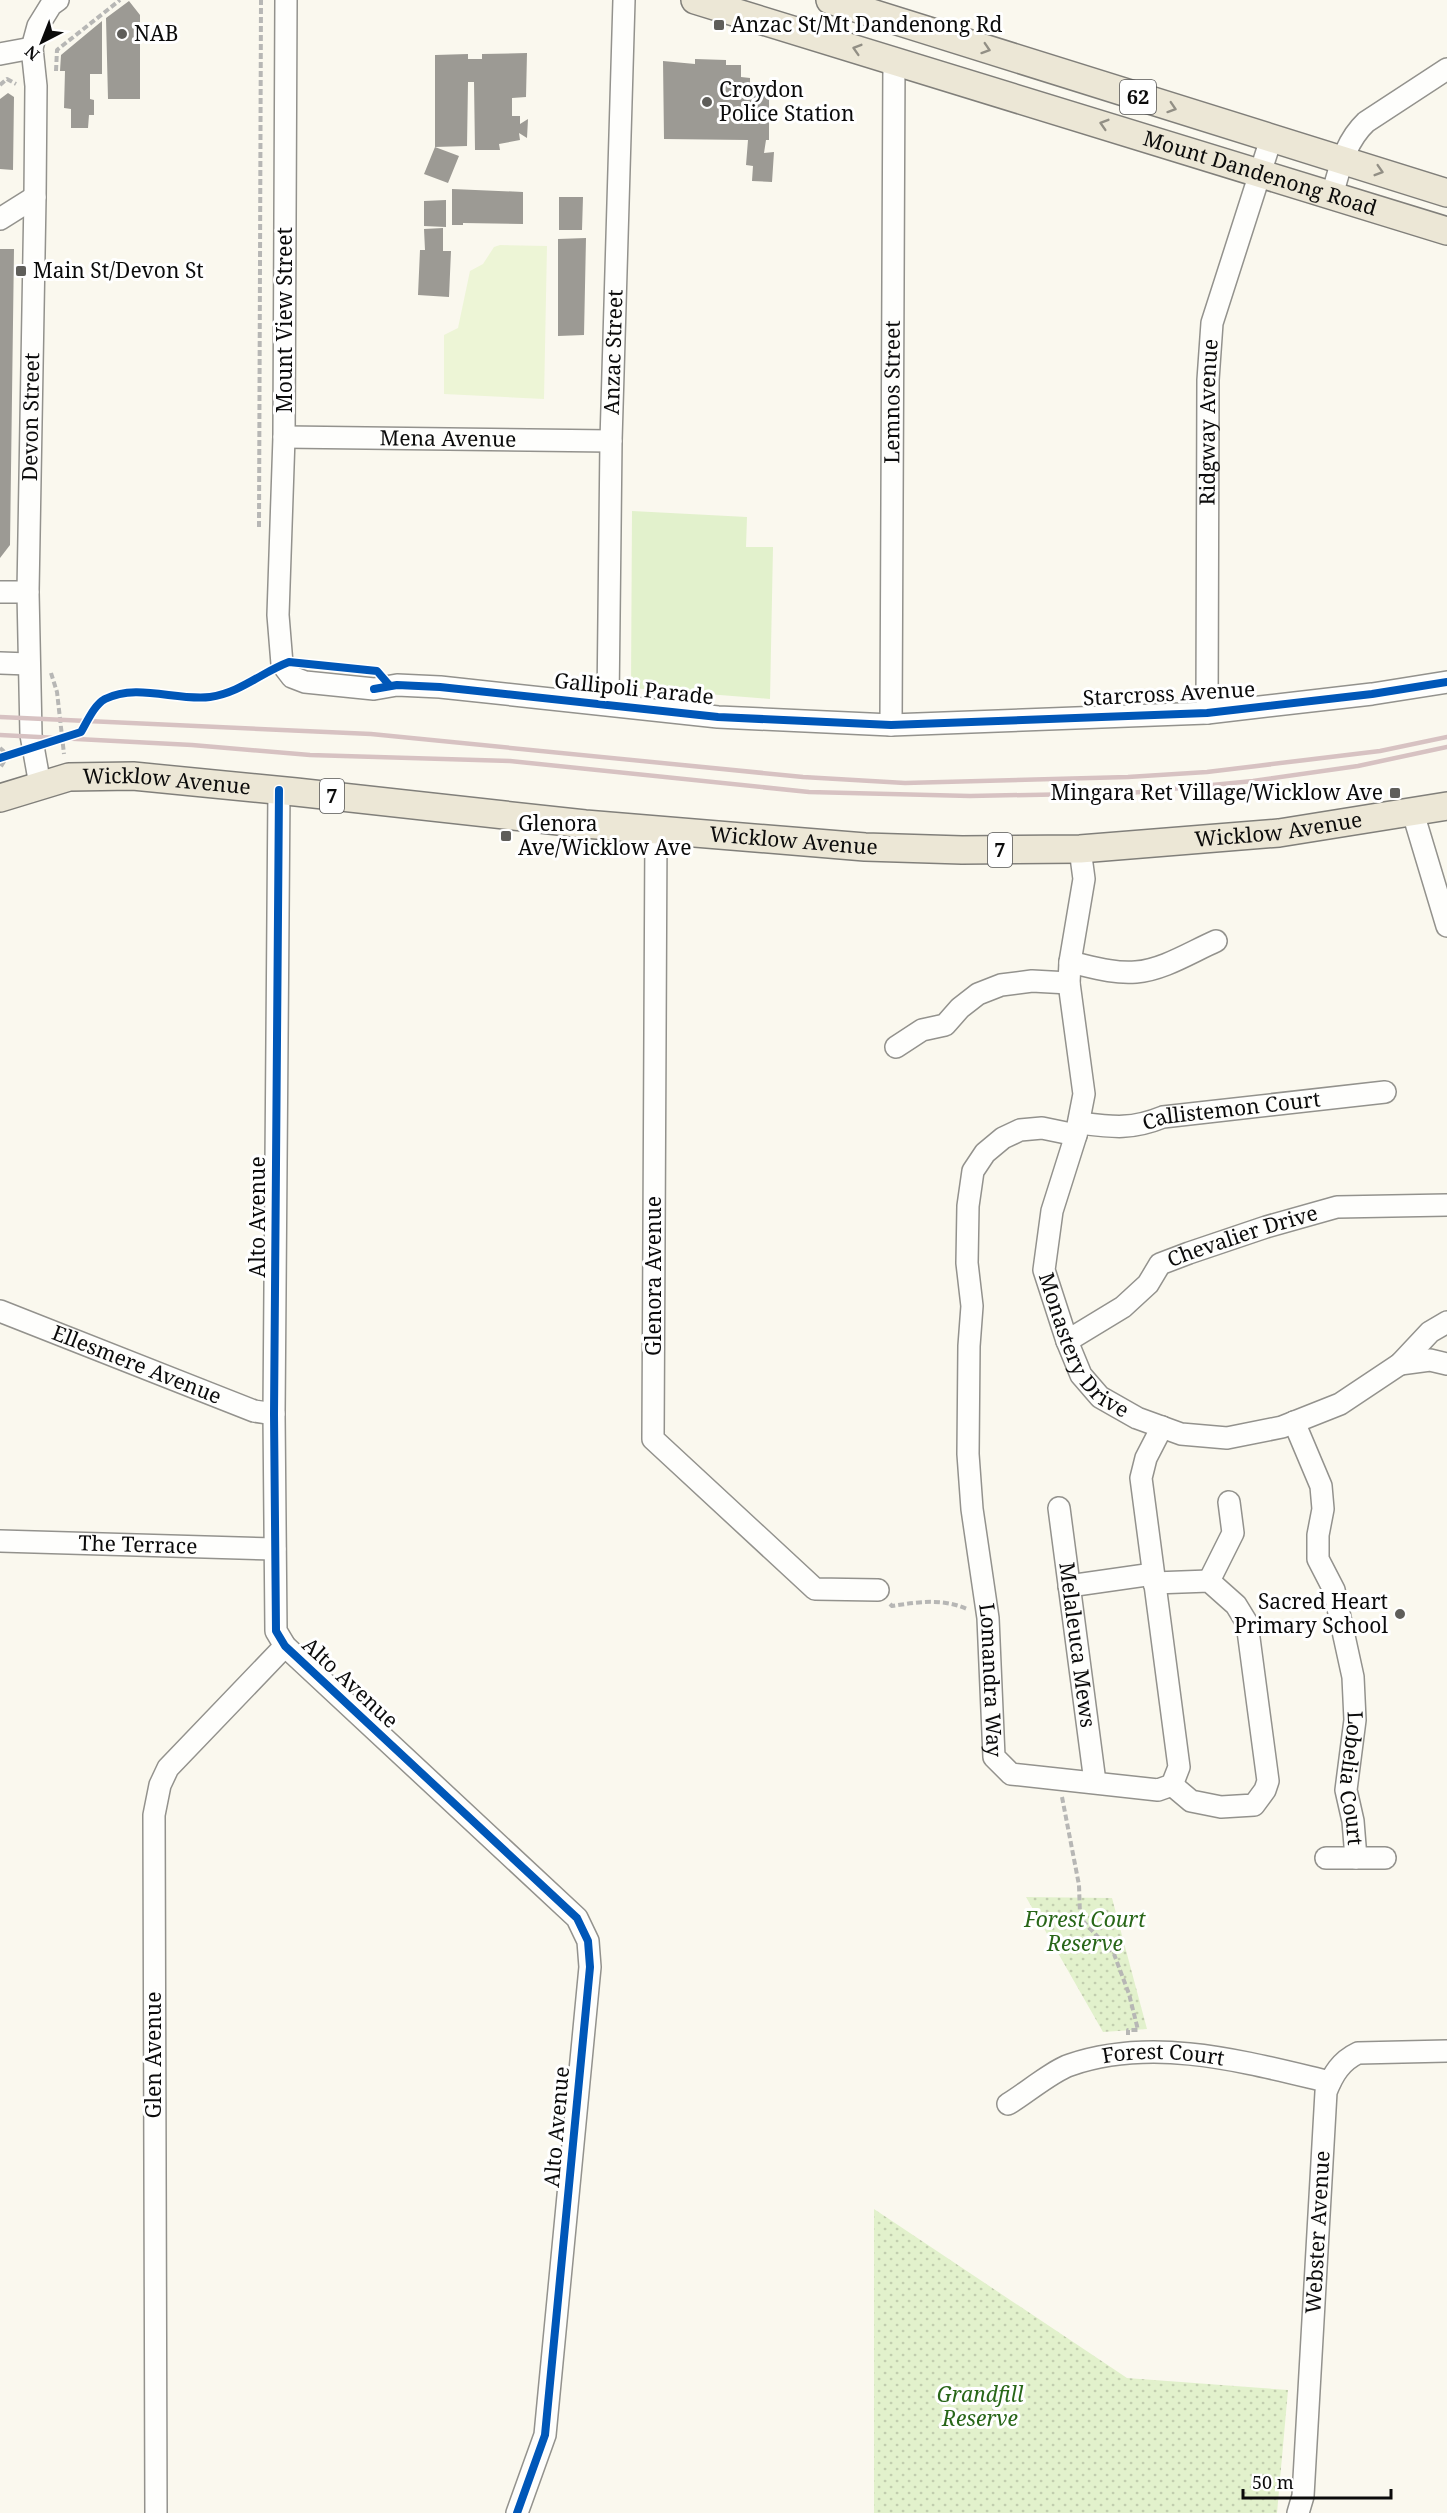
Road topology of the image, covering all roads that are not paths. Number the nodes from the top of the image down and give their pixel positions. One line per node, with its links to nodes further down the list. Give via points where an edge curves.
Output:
1 (58, 0): 6 (street, via 38,26)
2 (286, 0): 18 (street, Mount View Street)
3 (624, 0): 19 (street, Anzac Street)
4 (695, 0): 8 (main road, Mount Dandenong Road / 62, one-way to 4)
5 (830, 0): 10 (main road, Mount Dandenong Road / 62, one-way to 10)
6 (32, 48): 7 (street); 15 (street, Devon Street, via 36,87)
7 (0, 54)
8 (894, 60): 12 (main road, Mount Dandenong Road / 62, one-way to 8); 28 (street, Lemnos Street)
9 (1447, 69): 11 (street, via 1366,122 1354,133)
10 (1271, 139): 11 (main road, Mount Dandenong Road / 62); 12 (street, Ridgway Avenue)
11 (1343, 160): 13 (main road, Mount Dandenong Road / 62, one-way to 13); 14 (street)
12 (1260, 172): 14 (main road, Mount Dandenong Road / 62); 27 (street, Ridgway Avenue, via 1212,323 1208,381)
13 (1447, 193)
14 (1332, 195): 17 (main road, Mount Dandenong Road / 62)
15 (35, 197): 16 (street); 21 (street, Devon Street)
16 (0, 219)
17 (1447, 231)
18 (284, 437): 19 (street, Mena Avenue); 25 (street, Mount View Street, via 278,615 282,664 292,677 305,682)
19 (611, 441): 26 (street, Anzac Street)
20 (0, 592): 21 (street)
21 (28, 592): 23 (street, Devon Street)
22 (0, 663): 23 (street)
23 (30, 664): 29 (street, Devon Street, via 31,735)
24 (1447, 682): 27 (street, Starcross Avenue)
25 (374, 689): 26 (street, Gallipoli Parade, via 397,685 440,687)
26 (608, 704): 28 (street, Gallipoli Parade, via 718,717)
27 (1207, 713): 28 (street, Starcross Avenue)
28 (891, 725)
29 (40, 784): 30 (main road, Wicklow Avenue / 7, via 79,776 133,776); 31 (main road, Wicklow Avenue / 7)
30 (279, 790): 34 (main road, Wicklow Avenue / 7); 48 (street, Alto Avenue)
31 (0, 798)
32 (1447, 806): 33 (main road, Wicklow Avenue / 7)
33 (1413, 813): 35 (main road, Wicklow Avenue / 7, via 1279,833); 36 (street)
34 (656, 830): 35 (main road, Wicklow Avenue / 7, via 865,847); 58 (street, Glenora Avenue, via 653,1439 815,1589)
35 (1080, 849): 38 (street, Monastery Drive, via 1084,879)
36 (1447, 926)
37 (1216, 941): 38 (street, via 1138,972)
38 (1070, 973): 39 (street, via 1001,985 978,994 945,1025 922,1030); 41 (street, Monastery Drive, via 1084,1094)
39 (896, 1047)
40 (1385, 1092): 41 (street, Callistemon Court, via 1163,1117 1141,1125)
41 (1078, 1129): 45 (street, Monastery Drive, via 1052,1211 1044,1270); 60 (street, Lomandra Way, via 1020,1130 985,1153 973,1171 967,1241 972,1306 968,1454 988,1618 994,1757 1011,1774)
42 (1447, 1205): 45 (street, Chevalier Drive, via 1337,1207 1189,1253 1160,1264 1148,1284 1123,1307)
43 (0, 1311): 48 (street, Ellesmere Avenue, via 254,1411)
44 (1447, 1322): 46 (street, Monastery Drive, via 1430,1332)
45 (1067, 1341): 50 (street, Monastery Drive, via 1081,1375 1100,1397)
46 (1400, 1364): 47 (street, via 1430,1360); 49 (street, Monastery Drive, via 1340,1404)
47 (1447, 1364)
48 (274, 1414): 54 (street, Alto Avenue)
49 (1294, 1422): 50 (street, Monastery Drive, via 1227,1438 1181,1434); 63 (street, Lobelia Court, via 1321,1486 1318,1560 1334,1590 1353,1677 1355,1720 1346,1790)
50 (1162, 1427): 55 (street, via 1141,1478)
51 (1229, 1502): 56 (street, via 1233,1533)
52 (1059, 1508): 57 (street, Melaleuca Mews)
53 (0, 1541): 54 (street, The Terrace)
54 (275, 1549): 59 (street, Alto Avenue, via 276,1631)
55 (1153, 1578): 56 (street); 57 (street); 61 (street, via 1179,1767)
56 (1209, 1581): 61 (street, via 1236,1605 1247,1623 1268,1781 1254,1805 1221,1807 1191,1801)
57 (1069, 1586): 60 (street, Melaleuca Mews)
58 (878, 1590)
59 (285, 1646): 68 (street, Glen Avenue, via 168,1768 154,1815); 69 (street, Alto Avenue, via 577,1918 588,1941 590,1966 545,2435)
60 (1095, 1782): 61 (street, Lomandra Way, via 1158,1790)
61 (1172, 1785)
62 (1326, 1858): 63 (street, Lobelia Court)
63 (1356, 1858): 64 (street, Lobelia Court)
64 (1385, 1858)
65 (1447, 2051): 66 (street, Webster Avenue, via 1359,2053 1337,2068)
66 (1330, 2082): 67 (street, Forest Court, via 1174,2051 1129,2051 1068,2066); 70 (street, Webster Avenue, via 1325,2106 1303,2496)
67 (1008, 2104)
68 (156, 2513)
69 (517, 2513)
70 (1298, 2513)

